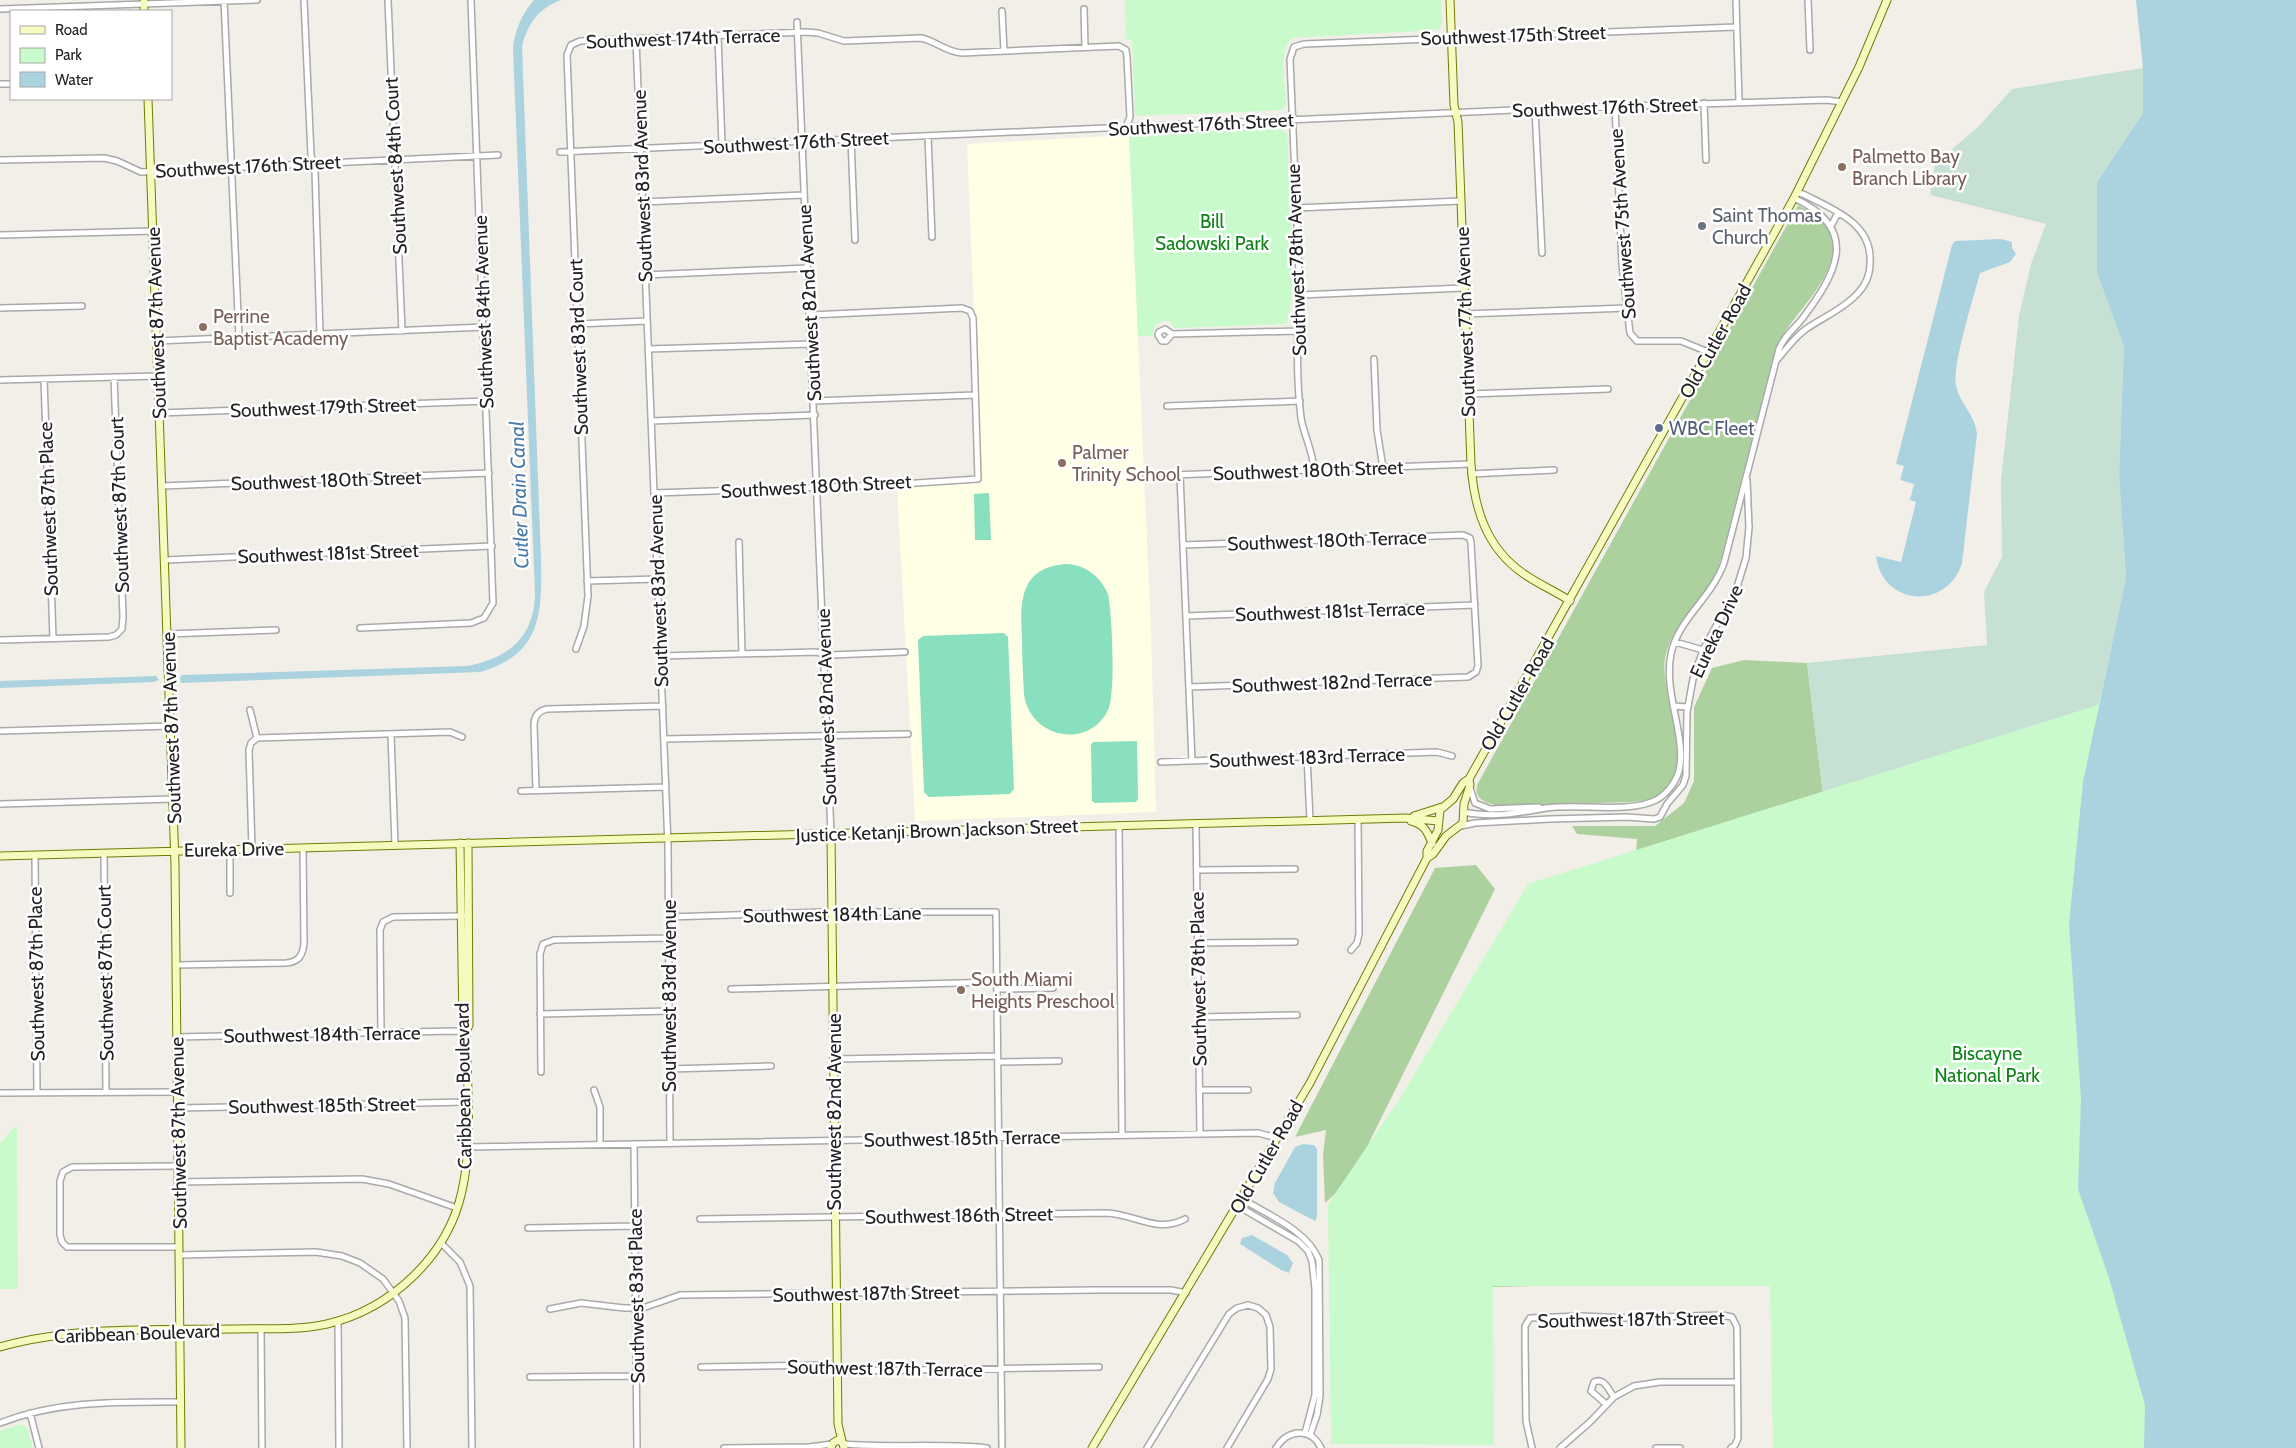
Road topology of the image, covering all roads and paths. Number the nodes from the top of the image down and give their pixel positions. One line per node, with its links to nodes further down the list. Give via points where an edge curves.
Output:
1 (54, 0): 12 (street)
2 (257, 0): 10 (street)
3 (304, 0): 48 (street)
4 (388, 0): 45 (street, Southwest 84th Court)
5 (471, 0): 44 (street, Southwest 84th Avenue)
6 (1450, 0): 20 (street, Southwest 77th Avenue)
7 (1736, 0): 17 (street)
8 (1808, 0): 26 (street)
9 (1888, 0): 29 (street, Old Cutler Road)
10 (224, 1): 11 (street); 49 (street)
11 (144, 5): 12 (street)
12 (54, 8): 13 (street)
13 (0, 9)
14 (1084, 9): 23 (street)
15 (1002, 11): 25 (street)
16 (797, 22): 18 (street, Southwest 82nd Avenue)
17 (1736, 27): 20 (street, Southwest 175th Street); 28 (street)
18 (797, 33): 19 (street, Southwest 174th Terrace); 25 (street, via 818,33 844,41 922,38 956,52); 38 (street, Southwest 82nd Avenue)
19 (718, 36): 21 (street, Southwest 174th Terrace); 39 (street)
20 (1452, 37): 24 (street, Southwest 175th Street, via 1304,44); 33 (street, Southwest 77th Avenue)
21 (636, 39): 22 (street, Southwest 174th Terrace); 40 (street, Southwest 83rd Avenue)
22 (571, 45): 42 (street, Southwest 83rd Court, via 567,55)
23 (1085, 47): 25 (street); 35 (street, via 1125,48 1130,117)
24 (1292, 49): 34 (street, Southwest 78th Avenue)
25 (1004, 50)
26 (1810, 50)
27 (148, 100): 50 (street, Southwest 87th Avenue)
28 (1739, 102): 29 (street, Southwest 176th Street); 30 (street, Southwest 176th Street)
29 (1842, 102): 52 (street, Old Cutler Road)
30 (1704, 103): 31 (street, Southwest 176th Street); 47 (street)
31 (1615, 106): 32 (street, Southwest 176th Street); 71 (street, Southwest 75th Avenue, via 1622,260)
32 (1535, 109): 33 (street, Southwest 176th Street); 64 (street)
33 (1456, 113): 34 (street, Southwest 176th Street); 53 (street, Southwest 77th Avenue)
34 (1292, 120): 35 (street, Southwest 176th Street); 56 (street, Southwest 78th Avenue)
35 (1126, 127): 36 (street, Southwest 176th Street)
36 (928, 136): 37 (street, Southwest 176th Street); 62 (street)
37 (850, 139): 38 (street, Southwest 176th Street); 63 (street)
38 (801, 142): 39 (street, Southwest 176th Street); 51 (street, Southwest 82nd Avenue)
39 (722, 145): 40 (street, Southwest 176th Street)
40 (641, 148): 42 (street, Southwest 176th Street); 54 (street, Southwest 83rd Avenue)
41 (560, 152): 42 (street, Southwest 176th Street)
42 (571, 152): 75 (street, Southwest 83rd Court)
43 (498, 155): 44 (street, Southwest 176th Street)
44 (478, 156): 45 (street, Southwest 176th Street); 76 (street, Southwest 84th Avenue)
45 (395, 159): 48 (street, Southwest 176th Street); 79 (street, Southwest 84th Court)
46 (0, 160): 50 (street, Southwest 176th Street, via 104,158 117,160 140,172)
47 (1706, 160)
48 (313, 163): 49 (street, Southwest 176th Street); 80 (street)
49 (232, 167): 50 (street, Southwest 176th Street); 83 (street)
50 (150, 171): 60 (street, Southwest 87th Avenue)
51 (803, 195): 54 (street); 65 (street, Southwest 82nd Avenue)
52 (1795, 196): 55 (street, Eureka Drive, via 1802,194); 58 (street, Eureka Drive); 87 (street, Old Cutler Road)
53 (1461, 200): 56 (street); 67 (street, Southwest 77th Avenue)
54 (643, 202): 66 (street, Southwest 83rd Avenue)
55 (1826, 206): 57 (street, Eureka Drive); 58 (street)
56 (1296, 208): 68 (street, Southwest 78th Avenue)
57 (1838, 213): 59 (street); 82 (street, Eureka Drive, via 1855,224 1865,237 1870,256 1869,274 1855,297)
58 (1822, 214): 59 (street, Eureka Drive)
59 (1831, 226): 77 (street, Eureka Drive, via 1836,247 1831,274 1823,291)
60 (153, 231): 61 (street); 84 (street, Southwest 87th Avenue)
61 (0, 235)
62 (932, 237)
63 (855, 240)
64 (1542, 253)
65 (807, 268): 66 (street); 73 (street, Southwest 82nd Avenue)
66 (646, 275): 74 (street, Southwest 83rd Avenue)
67 (1463, 288): 68 (street); 72 (street, Southwest 77th Avenue)
68 (1300, 295): 78 (street, Southwest 78th Avenue)
69 (82, 306): 70 (street)
70 (0, 308)
71 (1628, 308): 72 (street); 87 (street, Southwest 75th Avenue, via 1629,329 1634,339 1684,341)
72 (1464, 314): 95 (street, Southwest 77th Avenue)
73 (810, 315): 85 (street, Southwest 82nd Avenue); 96 (street, via 970,310 973,318)
74 (647, 321): 75 (street); 86 (street, Southwest 83rd Avenue)
75 (577, 324): 123 (street, Southwest 83rd Court)
76 (484, 327): 79 (street); 97 (street, Southwest 84th Avenue)
77 (1793, 329): 82 (street); 89 (street, Eureka Drive, via 1781,344)
78 (1297, 330): 81 (street); 99 (street, Southwest 78th Avenue)
79 (402, 331): 80 (street)
80 (320, 334): 83 (street)
81 (1172, 334)
82 (1800, 334): 89 (street, Eureka Drive)
83 (239, 337): 84 (street)
84 (157, 341): 90 (street, Southwest 87th Avenue)
85 (811, 344): 86 (street); 98 (street, Southwest 82nd Avenue)
86 (648, 349): 103 (street, Southwest 83rd Avenue)
87 (1708, 352): 124 (street, Old Cutler Road)
88 (1374, 359): 105 (street, via 1377,430)
89 (1777, 360): 112 (street, Eureka Drive)
90 (158, 376): 91 (street); 101 (street, Southwest 87th Avenue)
91 (114, 377): 92 (street); 130 (street, Southwest 87th Court, via 123,620 120,632 110,636)
92 (44, 379): 93 (street); 130 (street, Southwest 87th Place)
93 (0, 380)
94 (1608, 389): 95 (street)
95 (1468, 394): 104 (street, Southwest 77th Avenue)
96 (975, 395): 98 (street); 114 (street, Southwest 180th Street, via 978,478)
97 (487, 401): 101 (street, Southwest 179th Street); 108 (street, Southwest 84th Avenue)
98 (814, 401): 102 (street, Southwest 82nd Avenue)
99 (1300, 401): 100 (street); 106 (street, Southwest 78th Avenue)
100 (1167, 406)
101 (159, 414): 113 (street, Southwest 87th Avenue)
102 (815, 415): 103 (street); 114 (street, Southwest 82nd Avenue)
103 (651, 421): 115 (street, Southwest 83rd Avenue)
104 (1471, 464): 105 (street, Southwest 180th Street); 110 (street, Southwest 77th Avenue)
105 (1383, 468): 106 (street, Southwest 180th Street)
106 (1314, 470): 109 (street, Southwest 180th Street)
107 (1554, 470): 110 (street)
108 (489, 473): 113 (street, Southwest 180th Street); 120 (street, Southwest 84th Avenue)
109 (1180, 474): 111 (street, Southwest 180th Street); 119 (street)
110 (1472, 474): 124 (street, Southwest 77th Avenue, via 1478,512 1487,534 1500,552 1525,575)
111 (1146, 476)
112 (1747, 477): 116 (street, Eureka Drive); 117 (street, Eureka Drive)
113 (162, 486): 121 (street, Southwest 87th Avenue)
114 (818, 487): 115 (street, Southwest 180th Street); 136 (street, Southwest 82nd Avenue)
115 (654, 493): 122 (street, Southwest 83rd Avenue)
116 (1739, 507): 117 (street); 132 (street, Eureka Drive, via 1718,579 1684,624)
117 (1748, 509): 134 (street, Eureka Drive, via 1749,540 1741,576 1729,605)
118 (739, 542): 137 (street)
119 (1183, 545): 125 (street, Southwest 180th Terrace, via 1460,535 1470,538); 126 (street)
120 (492, 546): 121 (street, Southwest 181st Street); 127 (street, Southwest 84th Avenue, via 493,603 481,620 465,624)
121 (165, 560): 129 (street, Southwest 87th Avenue)
122 (657, 579): 123 (street); 138 (street, Southwest 83rd Avenue)
123 (587, 581): 133 (street, Southwest 83rd Court, via 584,626)
124 (1570, 601): 160 (street, Old Cutler Road)
125 (1475, 605): 126 (street, Southwest 181st Terrace); 139 (street, Southwest 182nd Terrace, via 1478,666 1474,675 1464,678)
126 (1186, 616): 139 (street)
127 (360, 628)
128 (276, 630): 129 (street)
129 (167, 634): 144 (street, Southwest 87th Avenue)
130 (53, 638): 131 (street)
131 (0, 640)
132 (1675, 642): 134 (street); 141 (street, Eureka Drive, via 1669,674)
133 (576, 648)
134 (1703, 650): 142 (street, Eureka Drive)
135 (905, 652): 136 (street)
136 (824, 653): 137 (street); 150 (street, Southwest 82nd Avenue)
137 (742, 654): 138 (street)
138 (660, 656): 140 (street, Southwest 83rd Avenue)
139 (1190, 687): 156 (street)
140 (662, 706): 153 (street, Southwest 83rd Avenue); 162 (street, via 547,709 538,714 534,725)
141 (1673, 706): 142 (street); 145 (street, Eureka Drive)
142 (1688, 707): 146 (street, Eureka Drive)
143 (250, 710): 151 (street)
144 (171, 726): 147 (street); 164 (street, Southwest 87th Avenue)
145 (1677, 730): 146 (street); 158 (street, Eureka Drive, via 1680,760)
146 (1687, 730): 159 (street, Eureka Drive)
147 (0, 731)
148 (392, 734): 151 (street); 152 (street, via 450,732); 182 (street)
149 (908, 734): 150 (street)
150 (828, 735): 153 (street); 178 (street, Southwest 82nd Avenue)
151 (257, 738): 184 (street, via 249,750)
152 (462, 738)
153 (664, 739): 161 (street, Southwest 83rd Avenue)
154 (1307, 756): 155 (street, Southwest 183rd Terrace, via 1437,752); 156 (street, Southwest 183rd Terrace); 173 (street)
155 (1452, 756)
156 (1192, 761): 157 (street, Southwest 183rd Terrace)
157 (1161, 762)
158 (1677, 775): 159 (street); 165 (street)
159 (1686, 778): 169 (street)
160 (1469, 783): 167 (street, Old Cutler Road, via 1463,783 1455,798); 168 (street, via 1475,803 1486,809); 170 (street, Old Cutler Road)
161 (666, 787): 162 (street); 179 (street, Southwest 83rd Avenue)
162 (536, 790): 163 (street)
163 (521, 791)
164 (173, 799): 166 (street); 186 (street, Southwest 87th Avenue)
165 (1657, 799): 168 (street, via 1631,806); 169 (street)
166 (0, 804)
167 (1444, 806): 170 (street, via 1454,805); 171 (street, Justice Ketanji Brown Jackson Street); 174 (street, via 1438,813)
168 (1544, 808): 170 (street, via 1489,815)
169 (1665, 808): 177 (street, via 1660,817 1654,819 1621,817 1476,823)
170 (1463, 812): 177 (street, via 1464,819)
171 (1406, 818): 172 (street, Justice Ketanji Brown Jackson Street); 174 (street, Justice Ketanji Brown Jackson Street); 181 (street, via 1425,827)
172 (1358, 819): 173 (street, Justice Ketanji Brown Jackson Street); 200 (street, via 1359,934)
173 (1310, 820): 175 (street, Justice Ketanji Brown Jackson Street)
174 (1438, 821): 177 (street, via 1447,828); 181 (street, Old Cutler Road)
175 (1196, 824): 176 (street, Justice Ketanji Brown Jackson Street); 192 (street, Southwest 78th Place)
176 (1119, 825): 178 (street, Justice Ketanji Brown Jackson Street); 231 (street)
177 (1458, 827): 190 (street, Old Cutler Road)
178 (831, 834): 179 (street, Justice Ketanji Brown Jackson Street); 194 (street, Southwest 82nd Avenue)
179 (667, 838): 180 (street, Justice Ketanji Brown Jackson Street); 196 (street, Southwest 83rd Avenue)
180 (464, 843): 182 (street, Eureka Drive); 195 (street, Caribbean Boulevard)
181 (1432, 843): 190 (street, Old Cutler Road)
182 (395, 845): 183 (street, Eureka Drive)
183 (303, 848): 184 (street, Eureka Drive); 201 (street, via 304,943 301,957 286,963)
184 (252, 849): 185 (street, Eureka Drive)
185 (230, 850): 186 (street, Eureka Drive); 193 (street)
186 (175, 851): 187 (street, Eureka Drive); 201 (street, Southwest 87th Avenue)
187 (104, 853): 188 (street, Eureka Drive); 225 (street, Southwest 87th Court)
188 (35, 855): 189 (street, Eureka Drive); 224 (street, Southwest 87th Place)
189 (0, 856)
190 (1427, 858): 233 (street, Old Cutler Road, via 1332,1043)
191 (1295, 869): 192 (street)
192 (1197, 870): 199 (street, Southwest 78th Place)
193 (230, 893)
194 (832, 912): 196 (street, Southwest 184th Lane); 202 (street, Southwest 184th Lane, via 996,912); 203 (street, Southwest 82nd Avenue)
195 (465, 916): 211 (street, Caribbean Boulevard, via 469,1025); 212 (street, via 393,917 383,922 380,930)
196 (668, 916): 197 (street, Southwest 83rd Avenue)
197 (669, 938): 207 (street, Southwest 83rd Avenue); 208 (street, via 554,940 543,944 540,954)
198 (1295, 942): 199 (street)
199 (1197, 943): 210 (street, Southwest 78th Place)
200 (1351, 950)
201 (176, 965): 213 (street, Southwest 87th Avenue)
202 (997, 982): 203 (street); 206 (street)
203 (833, 987): 205 (street); 215 (street, Southwest 82nd Avenue)
204 (1054, 988): 206 (street)
205 (731, 989)
206 (997, 989): 214 (street)
207 (670, 1011): 208 (street); 219 (street, Southwest 83rd Avenue)
208 (540, 1014): 220 (street)
209 (1297, 1015): 210 (street)
210 (1198, 1017): 222 (street, Southwest 78th Place)
211 (466, 1032): 212 (street, Southwest 184th Terrace); 228 (street, Caribbean Boulevard)
212 (381, 1033): 213 (street, Southwest 184th Terrace)
213 (177, 1037): 226 (street, Southwest 87th Avenue)
214 (998, 1056): 215 (street); 217 (street)
215 (834, 1059): 234 (street, Southwest 82nd Avenue)
216 (1059, 1061): 217 (street)
217 (998, 1062): 232 (street)
218 (770, 1066): 219 (street)
219 (670, 1069): 235 (street, Southwest 83rd Avenue)
220 (541, 1072)
221 (594, 1090): 236 (street, via 600,1107)
222 (1199, 1090): 223 (street); 230 (street, Southwest 78th Place)
223 (1248, 1090)
224 (37, 1092): 225 (street); 227 (street)
225 (106, 1092): 226 (street)
226 (178, 1092): 229 (street, Southwest 87th Avenue)
227 (0, 1093)
228 (467, 1102): 229 (street, Southwest 185th Street); 238 (street, Caribbean Boulevard)
229 (178, 1108): 239 (street, Southwest 87th Avenue)
230 (1200, 1134): 231 (street, Southwest 185th Terrace); 233 (street, Southwest 185th Terrace, via 1258,1133)
231 (1122, 1135): 232 (street, Southwest 185th Terrace)
232 (999, 1137): 234 (street, Southwest 185th Terrace); 243 (street)
233 (1277, 1138): 241 (street, Old Cutler Road)
234 (835, 1140): 235 (street, Southwest 185th Terrace); 244 (street, Southwest 82nd Avenue)
235 (670, 1143): 237 (street, Southwest 185th Terrace)
236 (600, 1144): 237 (street, Southwest 185th Terrace); 238 (street, Southwest 185th Terrace)
237 (634, 1144): 247 (street, Southwest 83rd Place)
238 (467, 1147): 242 (street, Caribbean Boulevard, via 465,1178)
239 (178, 1166): 240 (street, Southwest 87th Avenue); 250 (street, via 72,1168 63,1172 60,1180 60,1236 64,1245 73,1248)
240 (178, 1182): 242 (street, via 357,1179 389,1184); 250 (street, Southwest 87th Avenue)
241 (1240, 1203): 252 (street, via 1304,1237); 253 (street, via 1296,1240 1308,1251); 257 (street, Old Cutler Road)
242 (457, 1208): 249 (street, Caribbean Boulevard)
243 (1000, 1215): 244 (street, Southwest 186th Street); 246 (street, Southwest 186th Street, via 1113,1213 1166,1226); 254 (street)
244 (835, 1216): 245 (street, Southwest 186th Street); 256 (street, Southwest 82nd Avenue)
245 (700, 1219)
246 (1185, 1219)
247 (635, 1226): 248 (street); 259 (street, Southwest 83rd Place)
248 (528, 1228)
249 (440, 1243): 255 (street, Caribbean Boulevard, via 420,1270); 285 (street, via 460,1262 470,1286)
250 (179, 1247): 251 (street, Southwest 87th Avenue)
251 (179, 1255): 255 (street, via 327,1252 364,1266 383,1279); 263 (street, Southwest 87th Avenue)
252 (1319, 1260): 253 (street); 258 (street)
253 (1312, 1262): 258 (street)
254 (1001, 1291): 256 (street, Southwest 187th Street); 257 (street, Southwest 187th Street, via 1171,1290); 268 (street)
255 (394, 1293): 261 (street, Caribbean Boulevard, via 368,1309); 284 (street, via 405,1318)
256 (836, 1293): 259 (street, Southwest 187th Street, via 680,1295 649,1307); 267 (street, Southwest 82nd Avenue)
257 (1186, 1293): 291 (street, Old Cutler Road)
258 (1317, 1302): 277 (street, via 1320,1396 1316,1419)
259 (636, 1308): 260 (street, Southwest 187th Street, via 581,1303); 269 (street, Southwest 83rd Place)
260 (550, 1309)
261 (338, 1321): 262 (street, Caribbean Boulevard, via 303,1327); 283 (street)
262 (261, 1328): 263 (street, Caribbean Boulevard); 282 (street)
263 (180, 1330): 264 (street, Caribbean Boulevard, via 72,1333); 273 (street, Southwest 87th Avenue)
264 (0, 1347)
265 (701, 1367): 267 (street, Southwest 187th Terrace)
266 (1099, 1367): 268 (street, Southwest 187th Terrace)
267 (837, 1368): 268 (street, Southwest 187th Terrace, via 847,1371); 278 (street, Southwest 82nd Avenue)
268 (1001, 1369): 290 (street)
269 (636, 1376): 270 (street); 286 (street, Southwest 83rd Place)
270 (530, 1377)
271 (1737, 1382): 272 (street, via 1647,1383); 296 (street, Southwest 187th Street, via 1737,1325 1733,1318 1725,1315 1536,1317 1528,1320 1525,1328 1526,1408); 300 (street, via 1738,1438)
272 (1614, 1397): 274 (street); 274 (street, via 1604,1382 1594,1382 1591,1391)
273 (180, 1402): 275 (street, via 86,1403); 281 (street, Southwest 87th Avenue)
274 (1606, 1404): 297 (street)
275 (30, 1413): 276 (street); 280 (street)
276 (0, 1423)
277 (1308, 1434): 294 (street, via 1289,1435); 295 (street)
278 (838, 1444): 279 (street); 288 (street)
279 (860, 1447): 289 (street)
280 (39, 1448)
281 (181, 1448)
282 (262, 1448)
283 (339, 1448)
284 (407, 1448)
285 (472, 1448)
286 (638, 1448)
287 (724, 1448): 288 (street)
288 (810, 1448)
289 (987, 1448)
290 (1002, 1448)
291 (1092, 1448)
292 (1147, 1448): 293 (street, via 1232,1311 1241,1306 1253,1306 1269,1321 1270,1376)
293 (1227, 1448)
294 (1276, 1448)
295 (1322, 1448)
296 (1532, 1448)
297 (1560, 1448)
298 (1656, 1448): 299 (street)
299 (1680, 1448)
300 (1730, 1448)

